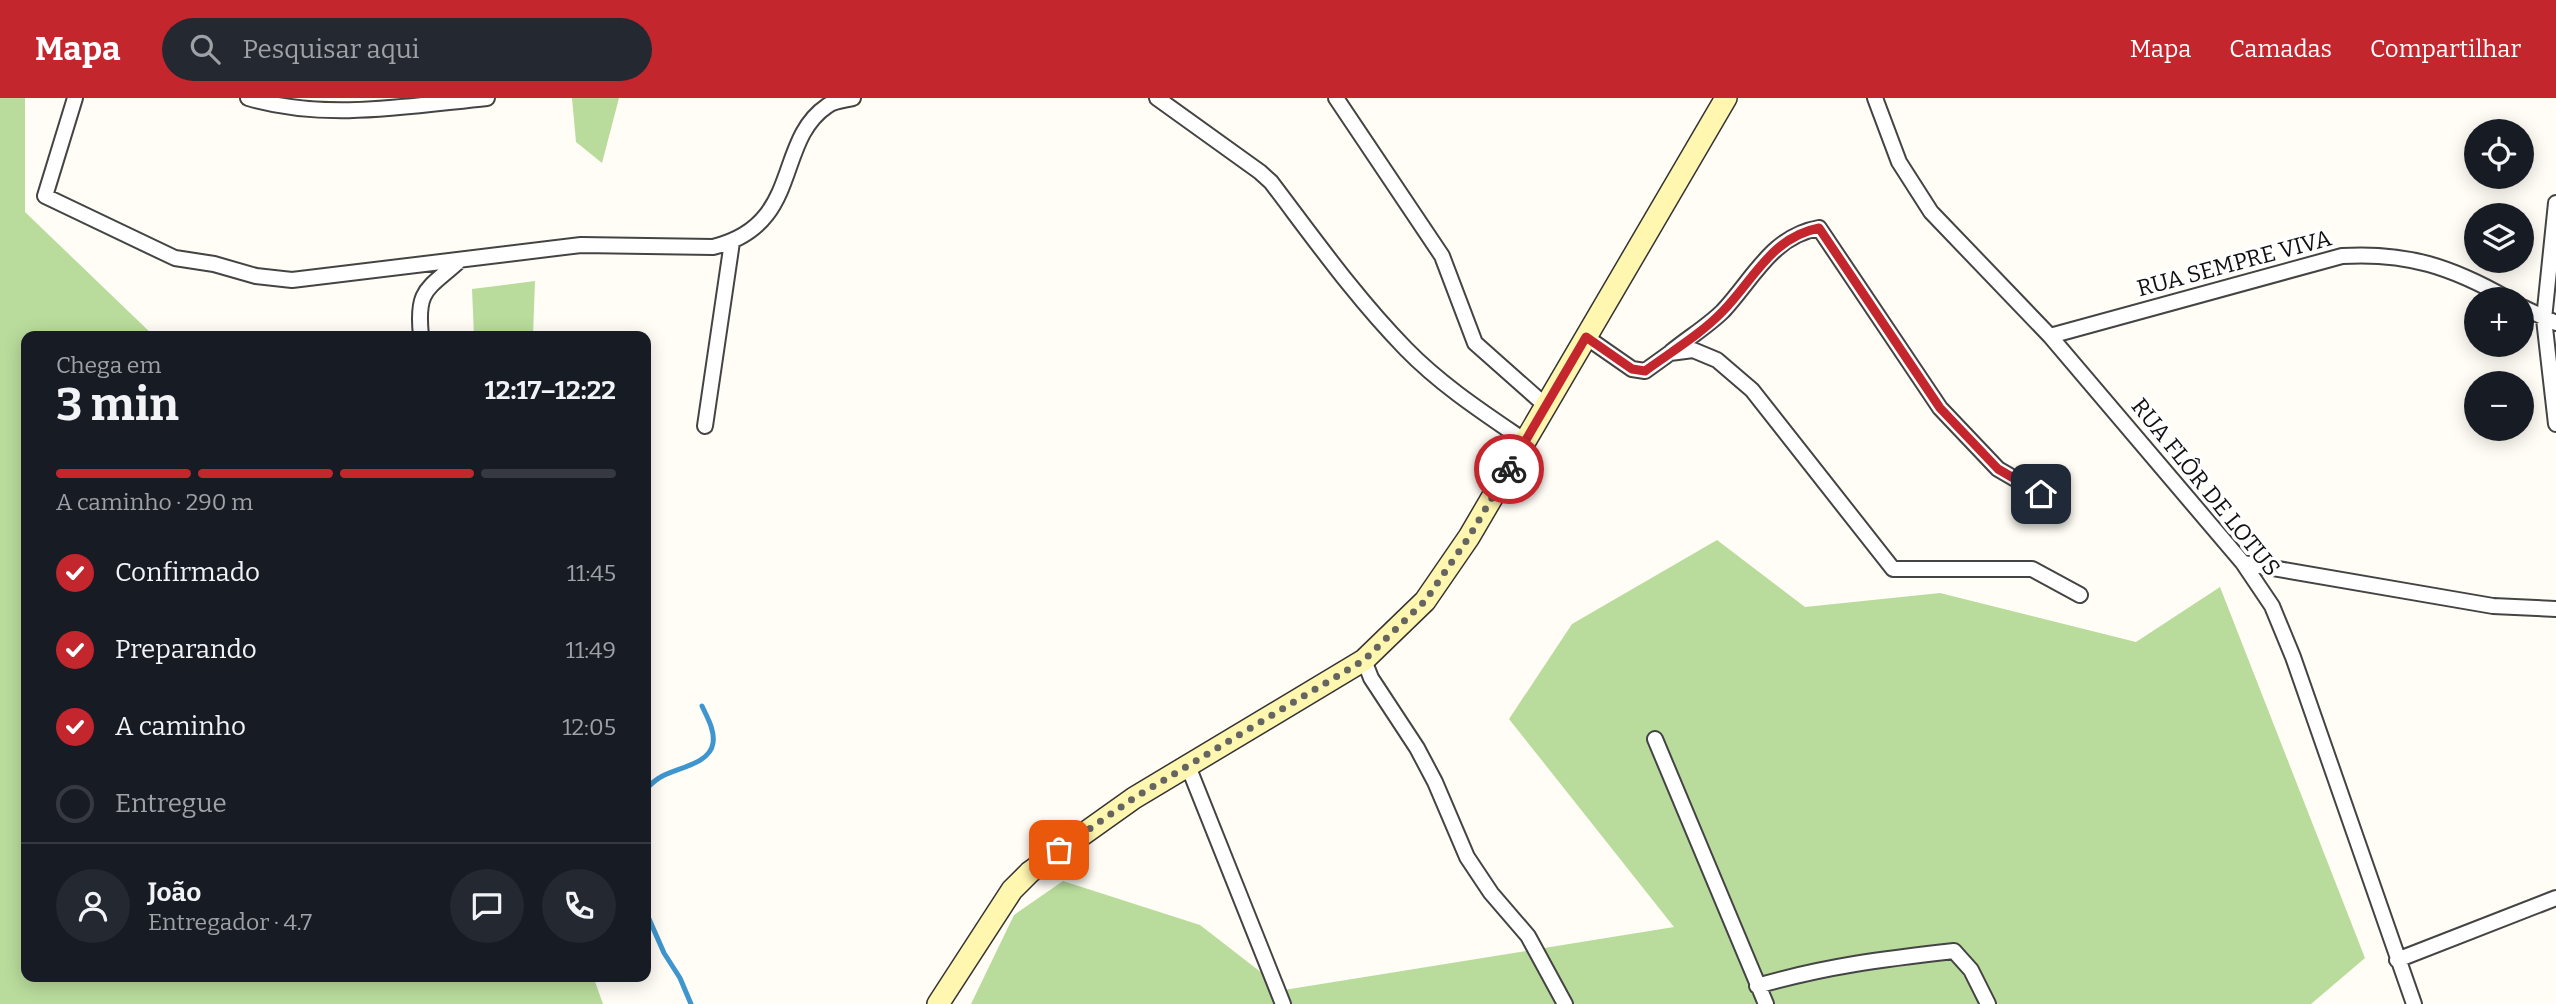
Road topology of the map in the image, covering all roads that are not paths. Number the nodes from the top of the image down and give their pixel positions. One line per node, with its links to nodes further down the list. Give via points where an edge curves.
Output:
1 (75, 98): 12 (street, via 45,196 175,258 292,280)
2 (248, 98): 9 (street, via 273,106 356,111)
3 (487, 98): 9 (street)
4 (853, 98): 11 (street, via 828,104 805,127 773,205 761,221)
5 (1157, 98): 23 (street, via 1271,182 1358,296 1408,351 1462,398)
6 (1336, 98): 20 (street, via 1442,256 1475,343)
7 (1726, 98): 18 (street)
8 (1875, 98): 17 (street, RUA FLÔR DE LOTUS, via 1899,162 1931,212)
9 (461, 99)
10 (2556, 203): 15 (street)
11 (732, 242): 12 (street, via 713,247 581,245); 22 (street)
12 (459, 261): 16 (street, via 426,288 418,308)
13 (2487, 287): 17 (street, RUA SEMPRE VIVA, via 2389,254 2342,256)
14 (2534, 313): 15 (street)
15 (2550, 321): 21 (street)
16 (420, 331)
17 (2050, 336): 25 (street, RUA FLÔR DE LOTUS)
18 (1586, 337): 19 (street, via 1632,369 1645,371); 20 (street)
19 (1670, 353): 24 (street, via 1722,312 1773,250 1801,232 1819,228 1940,408 1998,469); 26 (street, via 1693,350 1717,360 1752,390 1893,569 2032,569)
20 (1546, 405): 23 (street)
21 (2556, 424)
22 (705, 426)
23 (1525, 441): 28 (street, via 1440,580 1398,631)
24 (2062, 506)
25 (2243, 563): 27 (street, via 2493,606); 32 (street, RUA FLÔR DE LOTUS, via 2272,606 2294,657)
26 (2080, 595)
27 (2556, 609)
28 (1364, 660): 30 (street); 36 (street, via 1435,782 1467,856 1491,894 1528,936)
29 (1655, 739): 33 (street)
30 (1188, 766): 34 (street, via 1134,798 1030,872 1012,890); 35 (street)
31 (2556, 898): 32 (street)
32 (2398, 960): 39 (street, RUA FLÔR DE LOTUS)
33 (1757, 986): 37 (street); 38 (street, via 1853,962 1954,951)
34 (938, 1004)
35 (1283, 1004)
36 (1565, 1004)
37 (1766, 1004)
38 (1988, 1004)
39 (2414, 1004)

